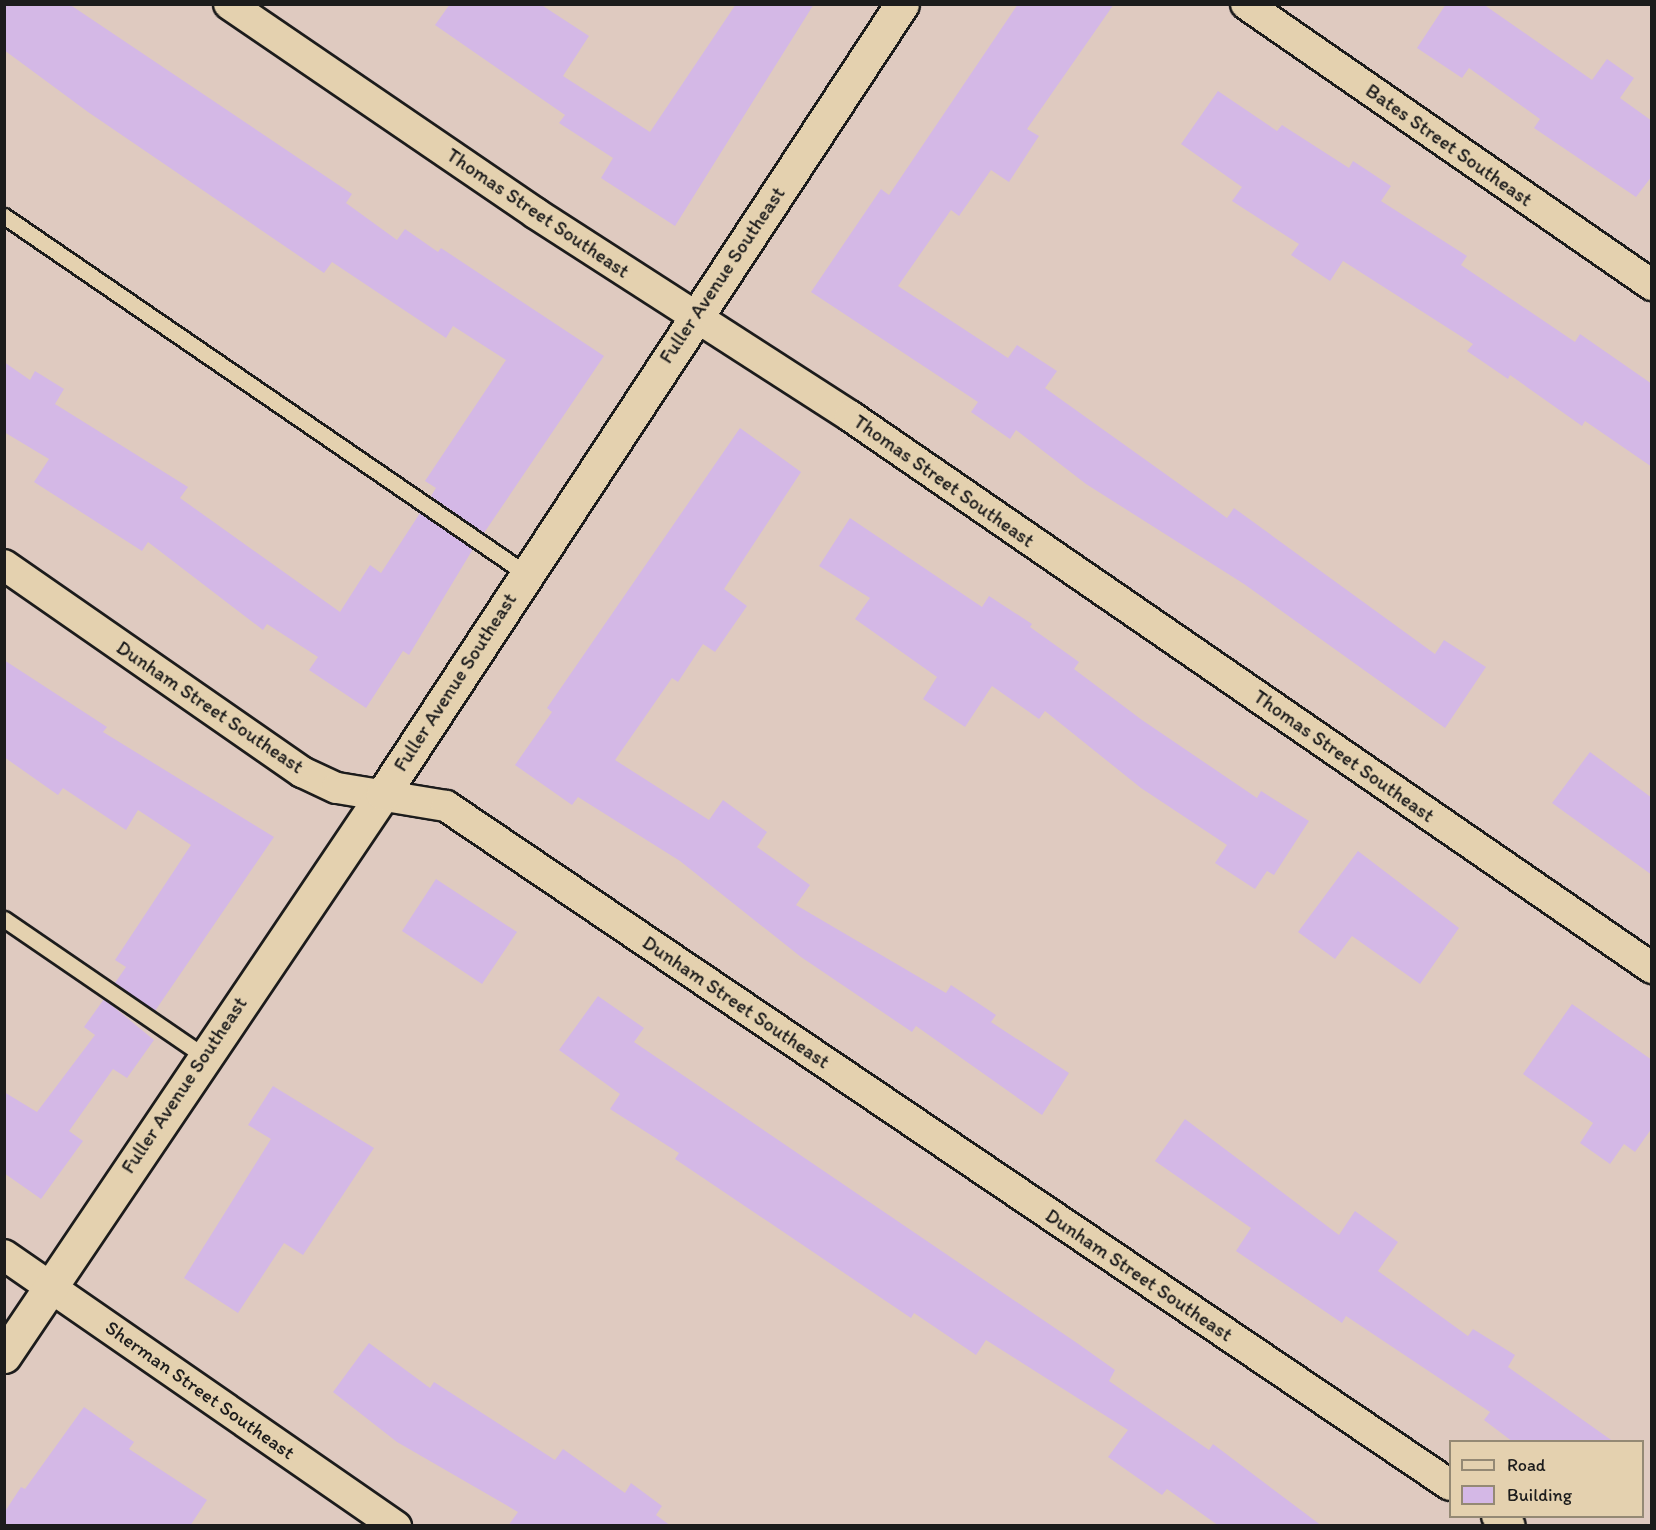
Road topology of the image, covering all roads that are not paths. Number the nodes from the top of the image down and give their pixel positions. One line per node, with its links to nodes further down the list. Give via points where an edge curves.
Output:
1 (229, 4): 6 (street, Thomas Street Southeast)
2 (902, 4): 6 (main road, Fuller Avenue Southeast)
3 (1246, 4): 5 (street, Bates Street Southeast)
4 (4, 216): 8 (lane)
5 (1652, 285)
6 (694, 316): 8 (main road, Fuller Avenue Southeast); 11 (street, Thomas Street Southeast, via 850,416)
7 (4, 565): 9 (street, Dunham Street Southeast, via 302,772 336,788)
8 (525, 573): 9 (main road, Fuller Avenue Southeast)
9 (383, 794): 12 (main road, Fuller Avenue Southeast); 16 (street, Dunham Street Southeast, via 446,806)
10 (4, 919): 12 (lane)
11 (1652, 968)
12 (204, 1056): 14 (main road, Fuller Avenue Southeast)
13 (4, 1255): 14 (street, Sherman Street Southeast)
14 (50, 1286): 15 (main road, Fuller Avenue Southeast); 17 (street, Sherman Street Southeast)
15 (4, 1356)
16 (1449, 1484)
17 (396, 1526)

